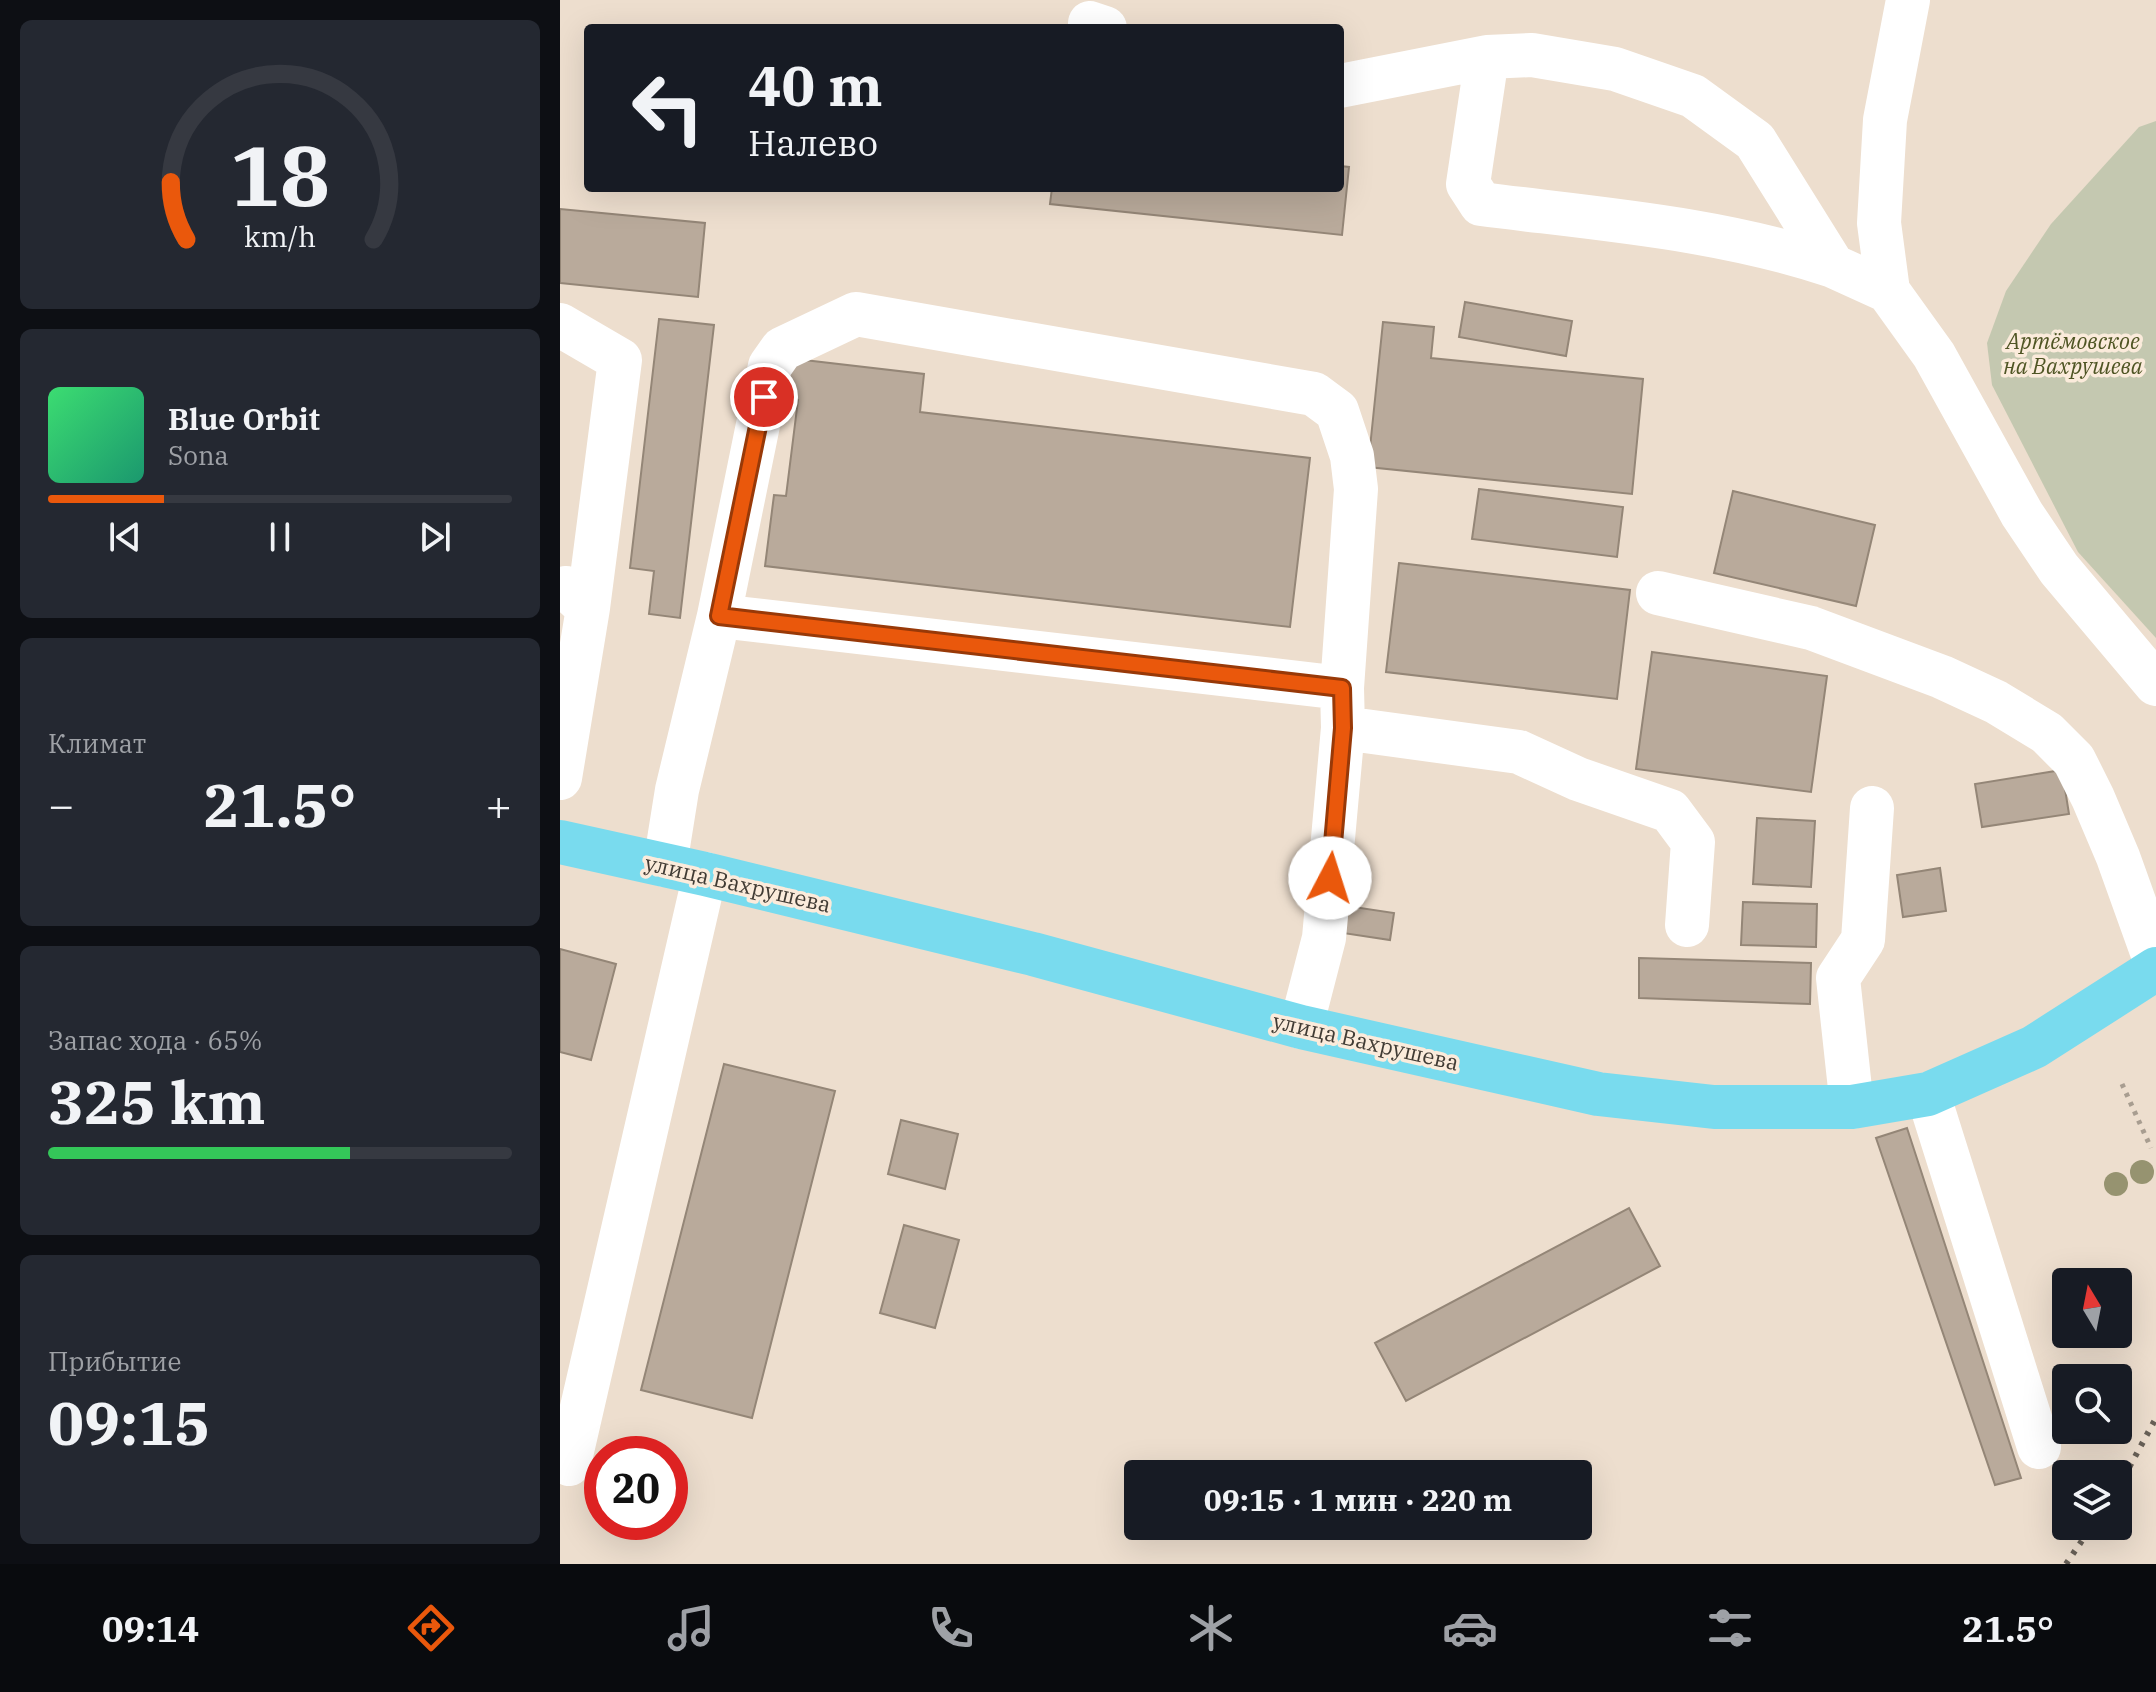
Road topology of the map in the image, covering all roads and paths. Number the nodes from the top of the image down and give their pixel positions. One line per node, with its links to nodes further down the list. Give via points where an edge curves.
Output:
1 (1908, 0): 5 (lane, via 1885,120 1879,223)
2 (1487, 57): 3 (lane); 4 (lane, via 1532,55 1615,69 1693,96 1755,141); 4 (lane, via 1468,184 1481,204 1714,235)
3 (1344, 85)
4 (1833, 266): 5 (lane)
5 (1888, 291): 10 (lane, via 1934,355 2052,558)
6 (560, 325): 8 (lane, via 620,360)
7 (1658, 593): 17 (lane, via 1811,628 1942,677 2047,733 2074,760 2093,798)
8 (574, 598): 12 (lane)
9 (719, 616): 11 (lane); 11 (lane, via 770,366 782,349 856,314 1314,394 1337,411 1356,489); 15 (lane, via 677,790)
10 (2156, 684)
11 (1343, 708): 16 (lane, via 1519,752 1670,811 1693,842); 19 (lane, via 1324,938)
12 (560, 778)
13 (1872, 808): 22 (lane, via 1863,940 1838,978)
14 (560, 842): 15 (main road, улица Вахрушева)
15 (685, 869): 19 (main road, улица Вахрушева, via 1033,954); 25 (lane)
16 (1687, 925)
17 (2156, 963)
18 (2156, 969): 21 (main road, улица Вахрушева, via 2034,1047)
19 (1301, 1027): 22 (main road, улица Вахрушева, via 1598,1094 1714,1107)
20 (2122, 1084): 23 (path)
21 (1928, 1094): 22 (main road, улица Вахрушева); 24 (lane)
22 (1852, 1107)
23 (2151, 1148)
24 (2039, 1447)
25 (569, 1464)

